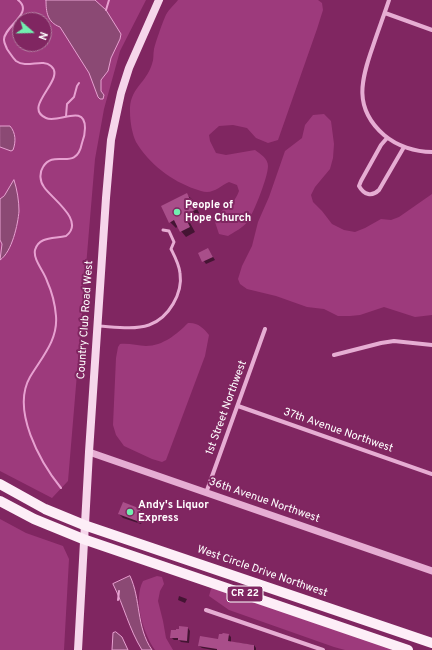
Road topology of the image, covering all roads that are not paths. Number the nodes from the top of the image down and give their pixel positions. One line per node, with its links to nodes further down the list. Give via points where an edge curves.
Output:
1 (159, 0): 9 (main road, Country Club Road West, via 129,68 115,117 109,160)
2 (389, 0): 3 (street)
3 (385, 13): 4 (street); 5 (street, via 362,80 362,92 370,120)
4 (432, 30)
5 (387, 138): 6 (street); 6 (street, via 361,181 360,186 365,193 371,195 379,190)
6 (404, 147): 7 (street)
7 (432, 152)
8 (163, 230): 9 (lane, via 169,231 174,242 171,249 180,271 176,298 154,322 142,326)
9 (97, 326): 14 (main road, Country Club Road West)
10 (264, 329): 13 (street, 1st Street Northwest)
11 (432, 345): 12 (street, via 381,343)
12 (334, 355)
13 (238, 406): 15 (street, 37th Avenue Northwest); 17 (street, 1st Street Northwest)
14 (88, 452): 17 (street, 36th Avenue Northwest); 19 (main road, Country Club Road West)
15 (432, 474)
16 (0, 484): 19 (main road, CR 22, via 45,509)
17 (206, 493): 21 (street, 36th Avenue Northwest)
18 (0, 500): 20 (main road, CR 22, via 34,519)
19 (84, 525): 20 (main road, Country Club Road West); 23 (main road, West Circle Drive Northwest / CR 22)
20 (83, 539): 24 (main road, Country Club Road West); 26 (main road, CR 22)
21 (432, 571)
22 (206, 610): 25 (street)
23 (432, 643)
24 (78, 650)
25 (323, 650)
26 (408, 650)

